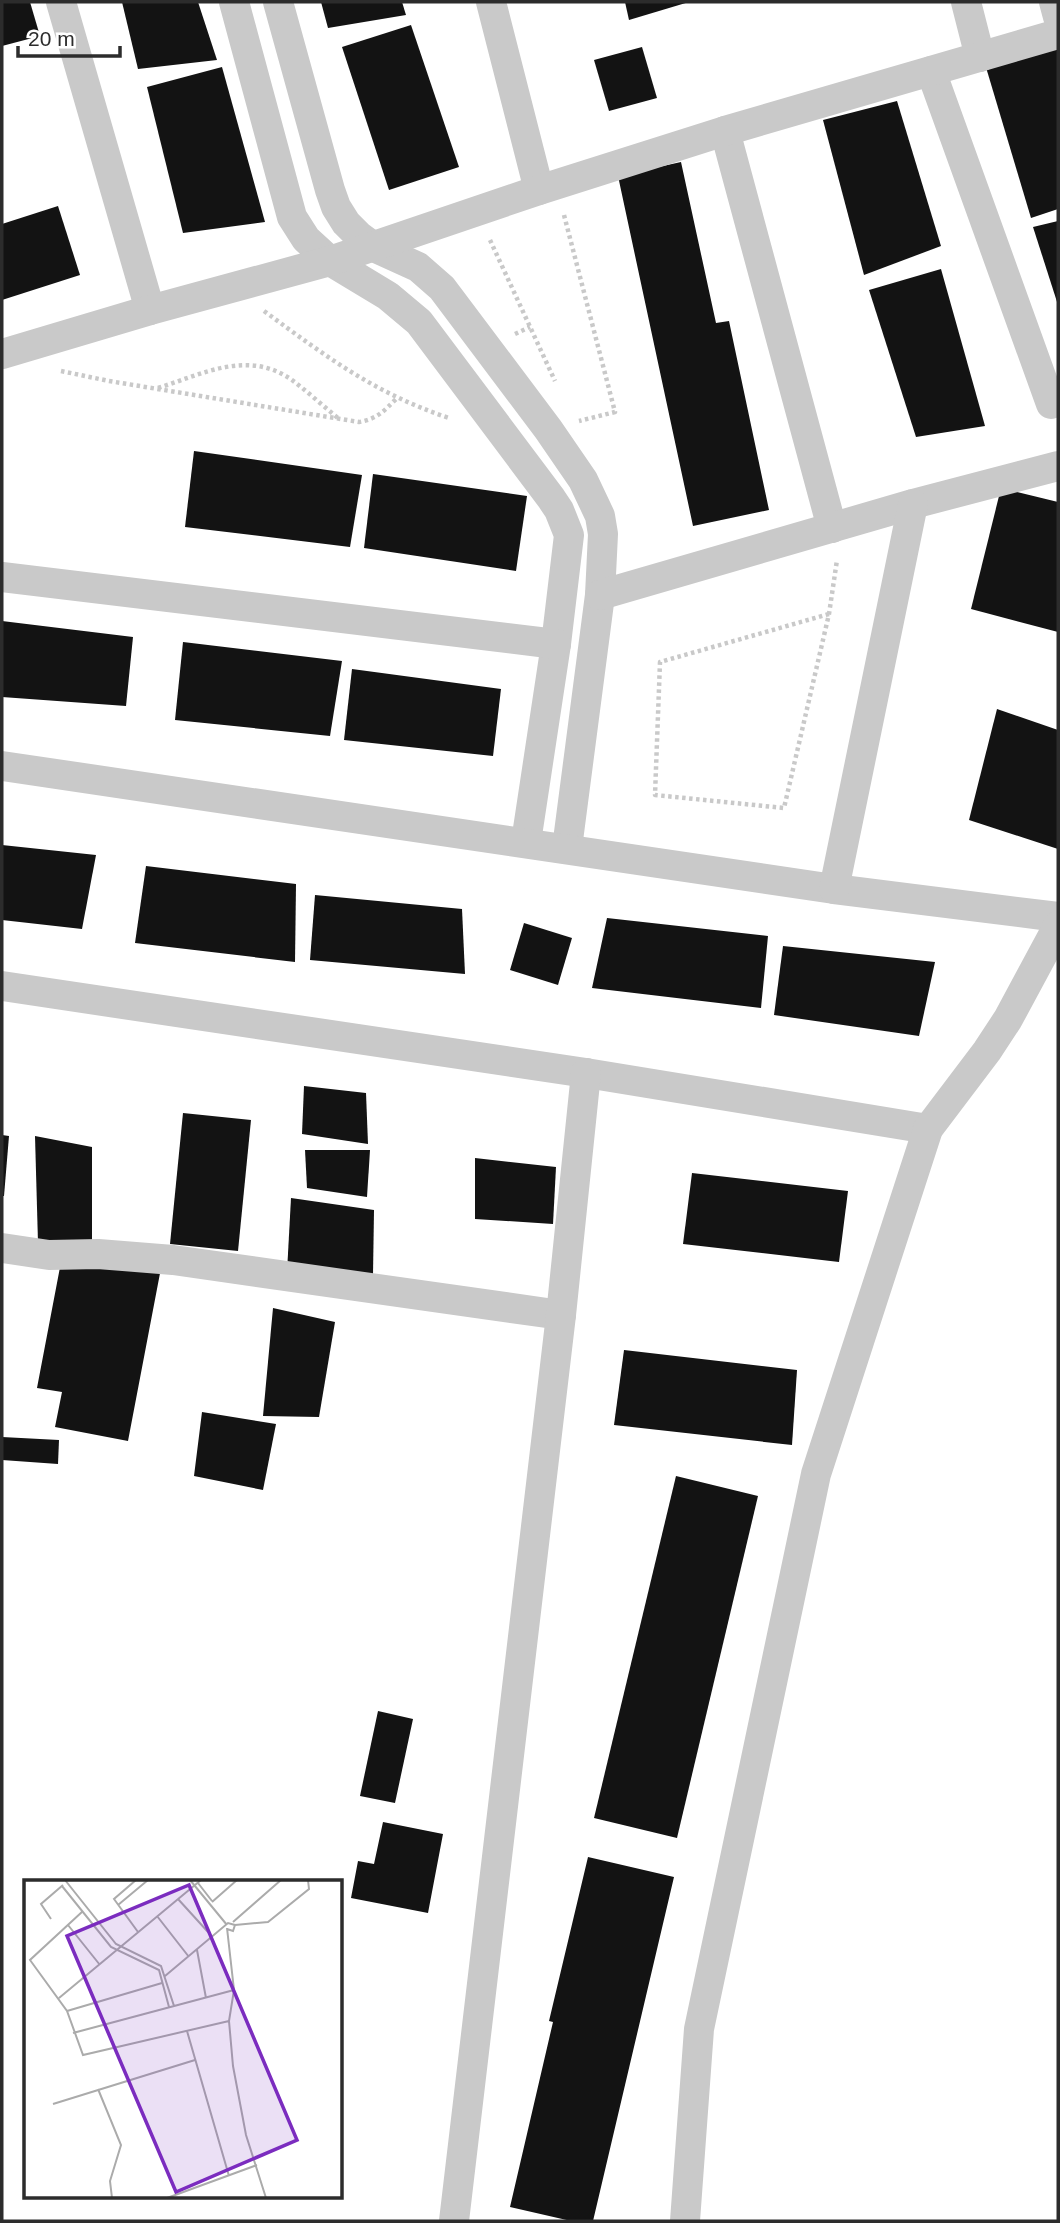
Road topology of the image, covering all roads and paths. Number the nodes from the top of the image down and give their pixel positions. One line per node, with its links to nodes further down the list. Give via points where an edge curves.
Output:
1 (61, 2): 17 (street)
2 (234, 2): 15 (street, via 292,217 306,239)
3 (278, 2): 14 (street, via 336,207 346,223)
4 (492, 2): 12 (street)
5 (966, 2): 9 (street)
6 (1054, 2): 7 (street)
7 (1058, 17)
8 (1058, 34): 9 (street)
9 (980, 57): 10 (street)
10 (931, 71): 11 (street); 23 (street)
11 (725, 131): 12 (street); 29 (street)
12 (548, 187): 13 (street); 26 (path, via 615,412)
13 (476, 210): 14 (street); 20 (path)
14 (374, 247): 15 (street); 26 (street, via 418,267 442,288)
15 (330, 261): 16 (street); 31 (street, via 388,296 419,322 551,498)
16 (233, 287): 17 (street); 22 (path, via 328,358)
17 (150, 310): 18 (street)
18 (2, 354)
19 (58, 370): 21 (path)
20 (557, 387)
21 (154, 389): 24 (path); 24 (path, via 240,364 258,365 290,379)
22 (396, 399): 24 (path, via 372,420); 25 (path)
23 (1051, 404)
24 (339, 419)
25 (454, 420)
26 (548, 429): 30 (street, via 593,496)
27 (1058, 466): 28 (street)
28 (913, 504): 29 (street); 39 (street)
29 (832, 528): 33 (street); 34 (path, via 838,556)
30 (603, 534): 31 (street); 33 (street)
31 (569, 535): 35 (street)
32 (2, 577): 35 (street)
33 (600, 596): 38 (street)
34 (829, 614): 34 (path, via 784,808 655,795 660,662)
35 (556, 644): 37 (street)
36 (2, 766): 37 (street)
37 (526, 842): 38 (street)
38 (567, 848): 39 (street)
39 (834, 889): 40 (street)
40 (1058, 917)
41 (1058, 926): 44 (street, via 994,1041)
42 (2, 986): 43 (street)
43 (586, 1073): 44 (street); 46 (street)
44 (928, 1129): 48 (street, via 816,1474 699,2029)
45 (2, 1248): 46 (street, via 49,1255 173,1260)
46 (561, 1315): 47 (street)
47 (454, 2221)
48 (685, 2221)

